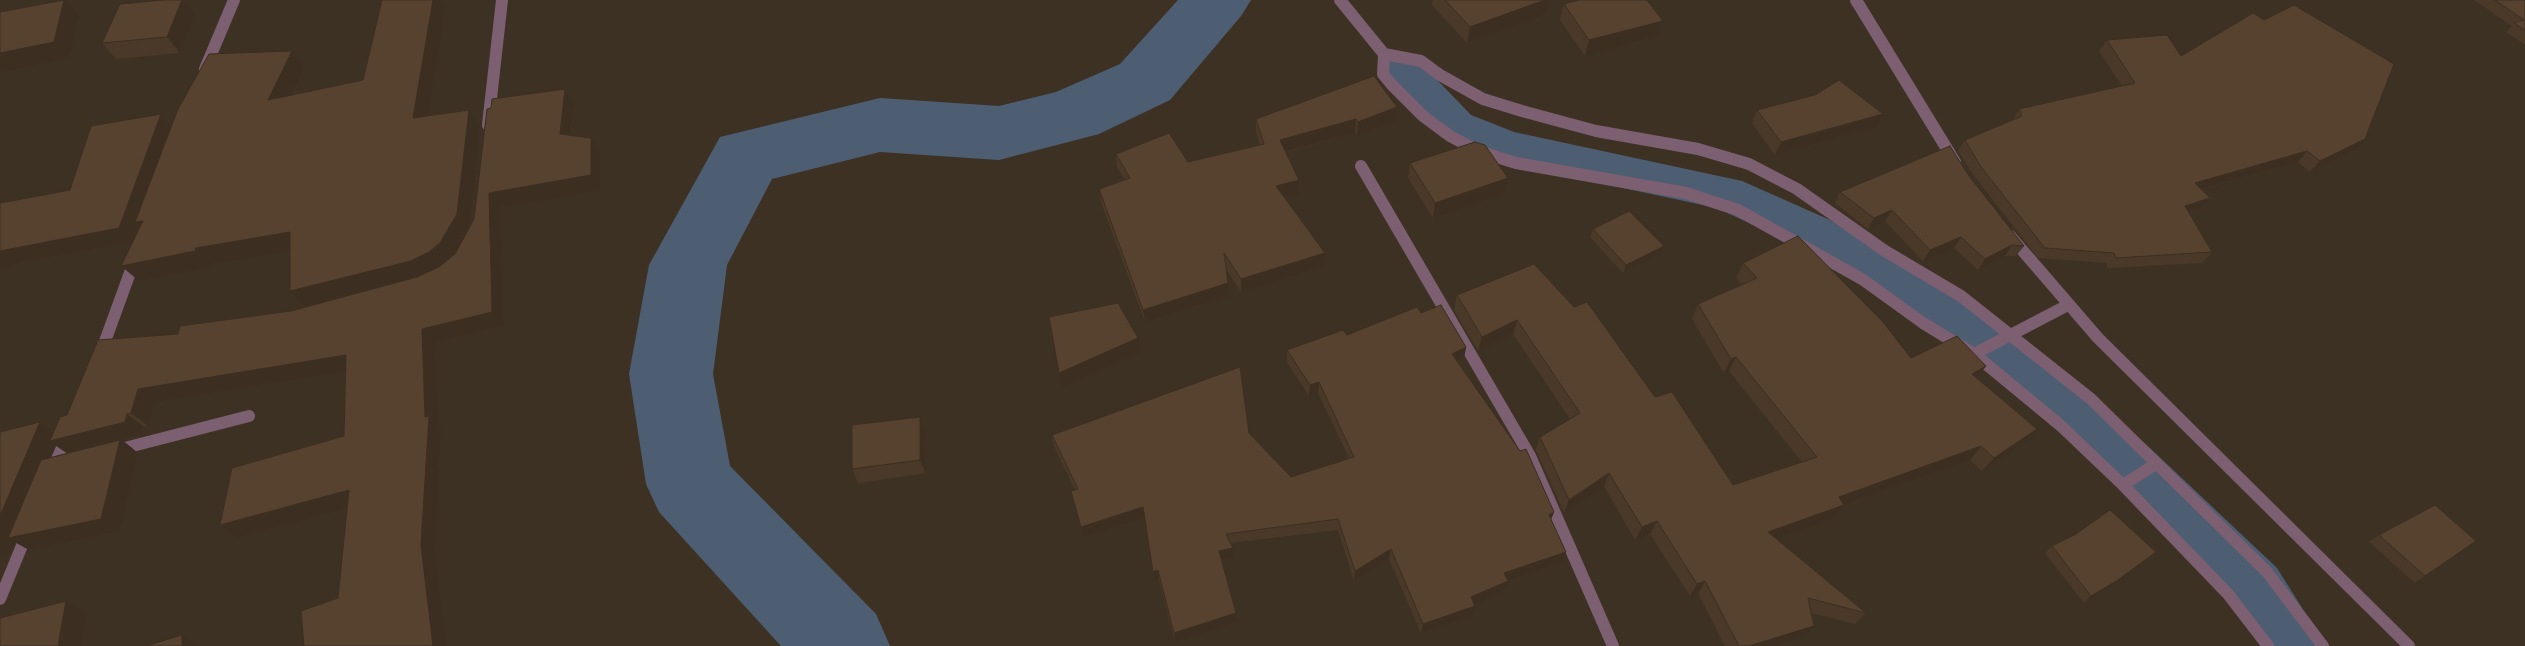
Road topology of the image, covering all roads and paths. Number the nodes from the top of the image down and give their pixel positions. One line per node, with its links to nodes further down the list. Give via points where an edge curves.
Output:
1 (234, 0): 6 (street)
2 (502, 0): 7 (street)
3 (1340, 0): 5 (street)
4 (1856, 0): 9 (street)
5 (1381, 50): 13 (street, via 1421,61 1484,99 1522,111 1596,131 1698,150 1749,164 1797,190 1885,251 1960,296); 16 (street, via 1383,74 1392,85 1430,121 1478,151 1516,162 1686,193 1738,210 1862,279 1923,323)
6 (200, 81)
7 (487, 136)
8 (1361, 166): 28 (street, via 1530,456)
9 (1963, 174)
10 (2003, 227): 12 (street)
11 (140, 246): 15 (street)
12 (2068, 305): 13 (street); 31 (street)
13 (2007, 336): 16 (street); 23 (street, via 2091,399)
14 (122, 343): 15 (street)
15 (104, 346): 17 (street)
16 (1980, 351): 24 (street, via 2060,426)
17 (96, 364)
18 (249, 416): 20 (street)
19 (74, 420): 22 (street)
20 (101, 454)
21 (73, 461): 22 (street)
22 (55, 466): 25 (street)
23 (2154, 466): 24 (street); 30 (street, via 2267,572)
24 (2127, 482): 29 (street, via 2228,594)
25 (47, 484)
26 (33, 519): 27 (street)
27 (0, 599)
28 (1613, 646)
29 (2268, 646)
30 (2323, 646)
31 (2409, 646)

